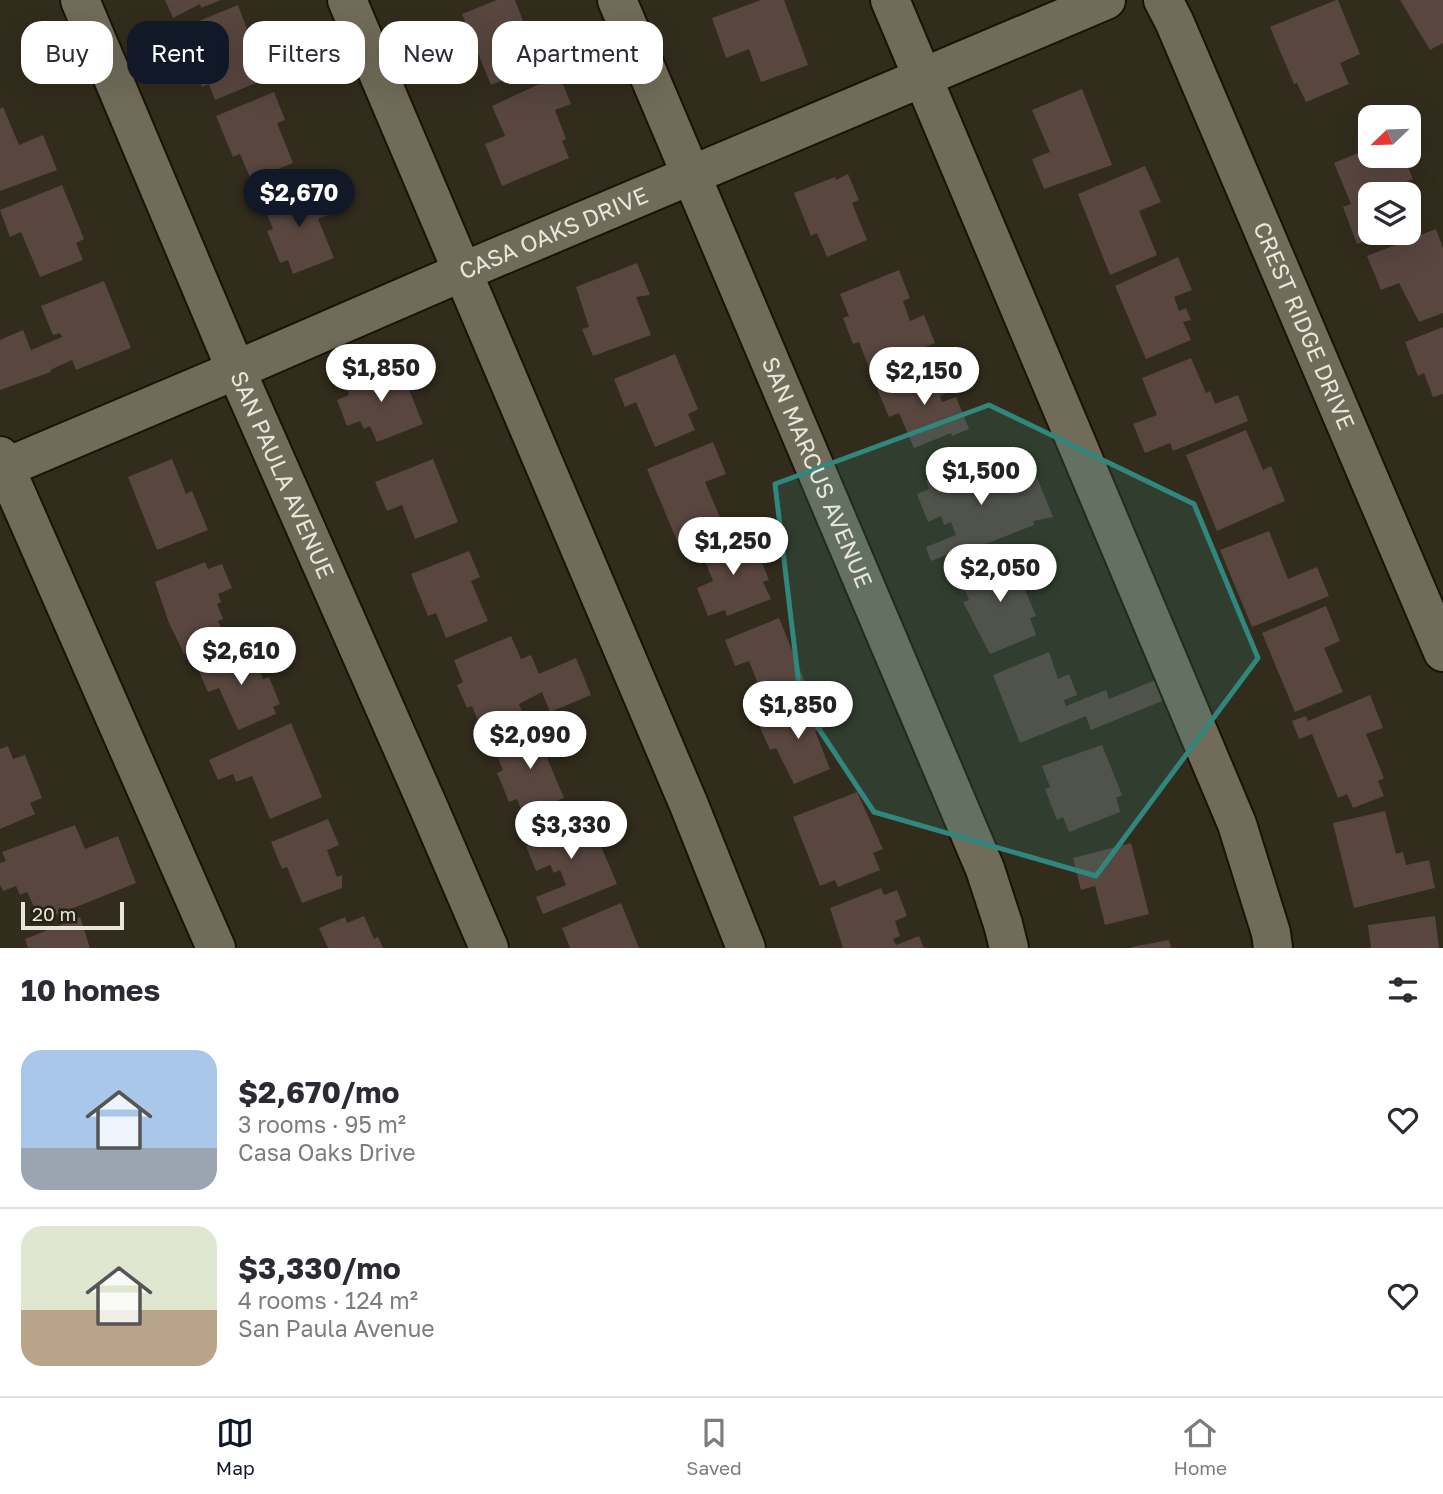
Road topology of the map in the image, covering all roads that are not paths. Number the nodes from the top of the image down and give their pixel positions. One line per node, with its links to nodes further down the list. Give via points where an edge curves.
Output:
1 (80, 0): 10 (street, SAN PAULA AVENUE)
2 (347, 0): 9 (street)
3 (617, 0): 8 (street, SAN MARCUS AVENUE)
4 (890, 0): 7 (street)
5 (1107, 0): 7 (street, CASA OAKS DRIVE)
6 (1163, 0): 12 (street, CREST RIDGE DRIVE)
7 (923, 77): 8 (street, CASA OAKS DRIVE); 17 (street, via 1237,824)
8 (691, 176): 9 (street, CASA OAKS DRIVE); 16 (street, SAN MARCUS AVENUE, via 985,869)
9 (463, 272): 10 (street, CASA OAKS DRIVE); 15 (street)
10 (236, 370): 11 (street, CASA OAKS DRIVE); 14 (street, SAN PAULA AVENUE)
11 (2, 464): 13 (street)
12 (1443, 652)
13 (216, 948)
14 (489, 948)
15 (746, 948)
16 (1009, 948)
17 (1273, 948)

